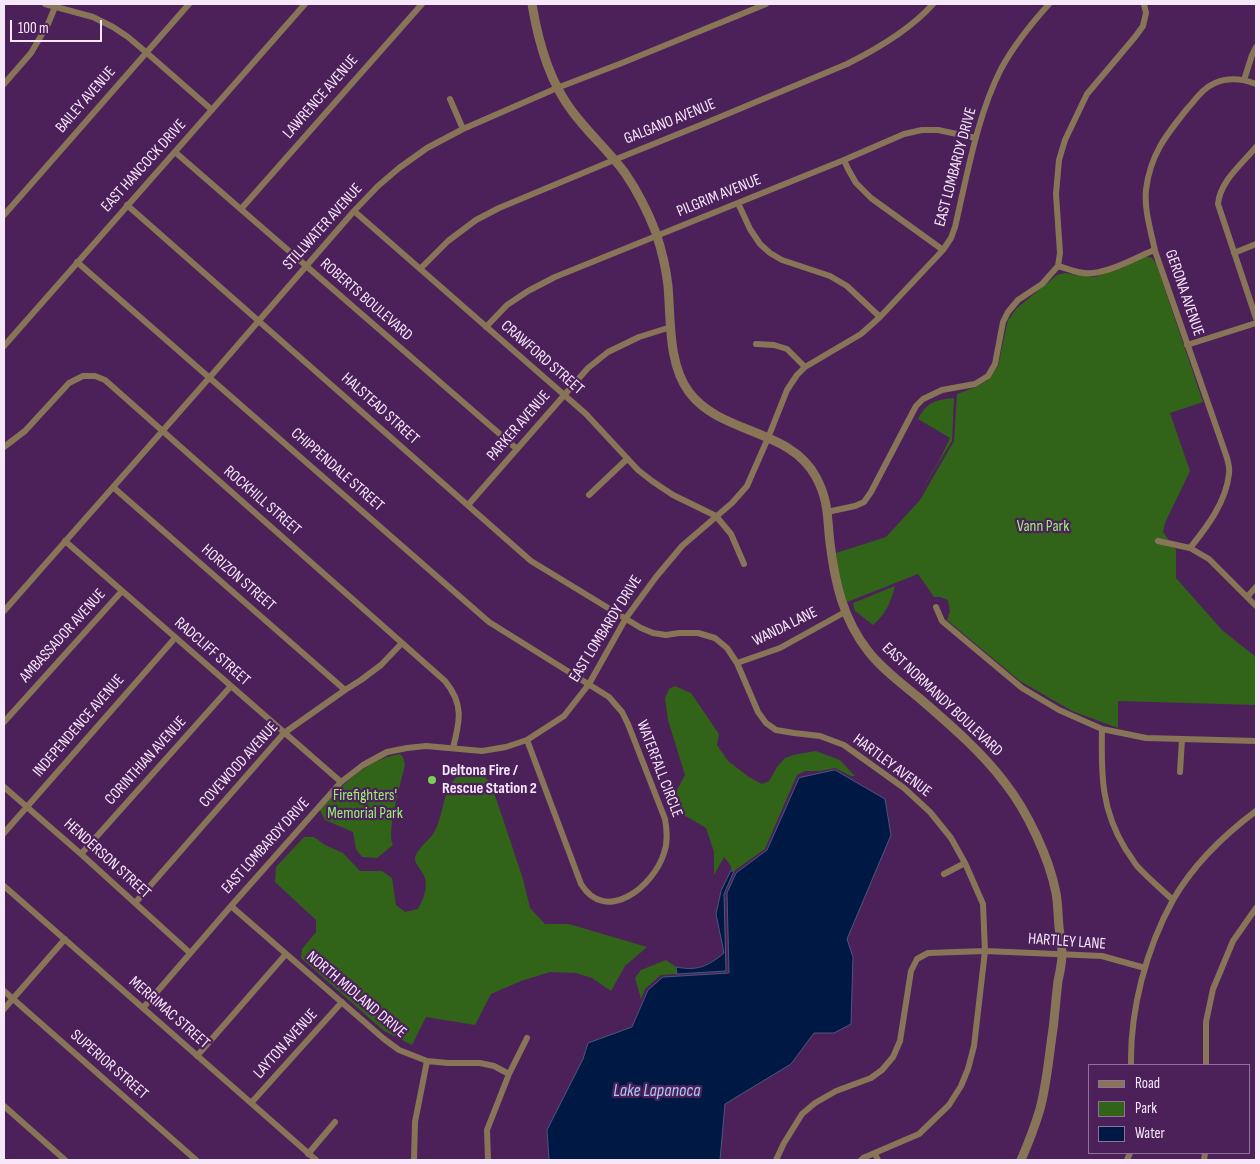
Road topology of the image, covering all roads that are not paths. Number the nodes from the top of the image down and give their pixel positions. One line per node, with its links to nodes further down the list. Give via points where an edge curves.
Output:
1 (45, 4): 10 (street)
2 (189, 4): 12 (street, BAILEY AVENUE)
3 (305, 4): 18 (street, EAST HANCOCK DRIVE)
4 (422, 4): 27 (street, LAWRENCE AVENUE)
5 (532, 4): 16 (street, EAST NORMANDY BOULEVARD, via 536,27)
6 (766, 4): 16 (street, STILLWATER AVENUE)
7 (933, 4): 23 (street, GALGANO AVENUE, via 902,32 847,64)
8 (1049, 4): 20 (street, EAST LOMBARDY DRIVE, via 1025,31 1002,68)
9 (1144, 4): 37 (street, via 1146,13 1142,26 1087,94 1065,140 1059,160 1056,194)
10 (55, 7): 12 (street, via 93,17 128,37); 14 (street, via 31,53)
11 (1256, 47): 13 (street)
12 (146, 53): 18 (street); 29 (street, BAILEY AVENUE)
13 (1244, 80): 15 (street); 33 (street, GERONA AVENUE, via 1216,82 1203,90 1168,133 1155,155 1146,191)
14 (4, 84)
15 (1256, 84)
16 (557, 88): 19 (street, STILLWATER AVENUE); 23 (street, EAST NORMANDY BOULEVARD, via 570,110)
17 (450, 99): 19 (street)
18 (212, 110): 22 (street, EAST HANCOCK DRIVE)
19 (463, 129): 28 (street, STILLWATER AVENUE, via 427,148 399,168)
20 (976, 138): 24 (street, PILGRIM AVENUE, via 922,130 904,134); 32 (street, EAST LOMBARDY DRIVE, via 955,227)
21 (1256, 147): 34 (street, via 1224,183 1219,194 1218,204)
22 (175, 152): 26 (street, EAST HANCOCK DRIVE); 27 (street, ROBERTS BOULEVARD)
23 (614, 160): 30 (street, EAST NORMANDY BOULEVARD, via 644,204); 38 (street, GALGANO AVENUE, via 476,220 448,241)
24 (844, 160): 25 (street, PILGRIM AVENUE); 32 (street, via 856,183 870,198)
25 (738, 203): 30 (street, PILGRIM AVENUE); 39 (street, via 750,229 770,253 830,276 847,286)
26 (127, 205): 35 (street, EAST HANCOCK DRIVE); 41 (street, HALSTEAD STREET)
27 (241, 209): 36 (street, ROBERTS BOULEVARD)
28 (354, 211): 36 (street, STILLWATER AVENUE); 38 (street, CRAWFORD STREET)
29 (4, 215)
30 (657, 236): 43 (street, PILGRIM AVENUE, via 528,291 507,305); 44 (street, EAST NORMANDY BOULEVARD, via 664,261)
31 (1256, 244): 34 (street)
32 (943, 250): 39 (street, EAST LOMBARDY DRIVE)
33 (1154, 250): 37 (street, via 1092,274); 46 (street, GERONA AVENUE)
34 (1234, 252): 40 (street)
35 (77, 262): 47 (street, EAST HANCOCK DRIVE); 49 (street, CHIPPENDALE STREET)
36 (306, 266): 41 (street, STILLWATER AVENUE); 54 (street, ROBERTS BOULEVARD)
37 (1058, 266): 59 (street, via 1008,312 996,364 988,376 975,384 942,390 923,399 916,406 864,502)
38 (420, 269): 43 (street, CRAWFORD STREET)
39 (880, 317): 48 (street, EAST LOMBARDY DRIVE, via 861,334)
40 (1256, 318)
41 (259, 320): 49 (street, STILLWATER AVENUE); 58 (street, HALSTEAD STREET)
42 (1256, 323): 46 (street)
43 (486, 327): 50 (street, CRAWFORD STREET)
44 (671, 327): 50 (street, PARKER AVENUE, via 639,337 608,352 588,368); 52 (street, EAST NORMANDY BOULEVARD, via 675,364 688,391 698,403 722,418)
45 (756, 344): 48 (street, via 787,349)
46 (1187, 345): 63 (street, GERONA AVENUE, via 1230,472 1226,490 1214,514)
47 (4, 346)
48 (806, 367): 52 (street, EAST LOMBARDY DRIVE, via 787,390)
49 (210, 377): 51 (street, STILLWATER AVENUE); 76 (street, CHIPPENDALE STREET, via 489,622)
50 (564, 395): 54 (street, PARKER AVENUE); 55 (street, CRAWFORD STREET)
51 (162, 431): 53 (street, ROCKHILL STREET, via 105,380 83,376 69,383 25,431); 56 (street, STILLWATER AVENUE); 74 (street, ROCKHILL STREET)
52 (768, 438): 59 (street, EAST NORMANDY BOULEVARD, via 788,448 808,465 825,497); 60 (street, EAST LOMBARDY DRIVE, via 747,486 732,504)
53 (4, 446)
54 (517, 449): 58 (street, PARKER AVENUE)
55 (627, 459): 57 (street); 60 (street, CRAWFORD STREET, via 652,482)
56 (113, 487): 61 (street, STILLWATER AVENUE); 78 (street, HORIZON STREET)
57 (589, 494)
58 (468, 506): 72 (street, HALSTEAD STREET, via 531,561)
59 (827, 512): 71 (street, EAST NORMANDY BOULEVARD, via 835,575)
60 (716, 516): 64 (street, via 732,534); 72 (street, EAST LOMBARDY DRIVE, via 682,546)
61 (65, 541): 66 (street, RADCLIFF STREET); 70 (street, STILLWATER AVENUE)
62 (1158, 541): 63 (street)
63 (1190, 548): 67 (street, via 1209,559)
64 (744, 564)
65 (1256, 587): 67 (street)
66 (122, 591): 73 (street, RADCLIFF STREET); 79 (street, AMBASSADOR AVENUE)
67 (1247, 597): 68 (street)
68 (1256, 606)
69 (936, 607): 80 (street, via 942,621 1022,688 1059,710)
70 (4, 611)
71 (845, 612): 75 (street, WANDA LANE, via 780,648); 104 (street, EAST NORMANDY BOULEVARD, via 869,652 977,751 1006,783 1034,832 1050,871 1056,895)
72 (626, 618): 75 (street, HARTLEY AVENUE, via 653,633 698,633 715,638 728,648); 76 (street, EAST LOMBARDY DRIVE)
73 (176, 638): 77 (street, RADCLIFF STREET); 89 (street, INDEPENDENCE AVENUE)
74 (402, 643): 78 (street, COVEWOOD AVENUE, via 381,665); 85 (street, ROCKHILL STREET, via 453,691 459,710)
75 (737, 663): 93 (street, HARTLEY AVENUE, via 766,723 776,730 820,736 844,745 904,788 930,812 951,838)
76 (589, 684): 82 (street, EAST LOMBARDY DRIVE, via 564,716); 82 (street, WATERFALL CIRCLE, via 609,697 622,712 665,819 665,852 644,885 615,902 592,897 584,889)
77 (231, 686): 81 (street, RADCLIFF STREET); 92 (street, CORINTHIAN AVENUE)
78 (345, 690): 81 (street, COVEWOOD AVENUE)
79 (4, 722)
80 (1102, 728): 83 (street, via 1146,738); 96 (street, via 1101,768 1107,808 1119,838 1136,864)
81 (284, 733): 87 (street, RADCLIFF STREET); 97 (street, COVEWOOD AVENUE)
82 (527, 740): 85 (street, EAST LOMBARDY DRIVE, via 482,751)
83 (1182, 740): 84 (street); 86 (street)
84 (1256, 741)
85 (453, 748): 87 (street, EAST LOMBARDY DRIVE, via 426,746 387,752)
86 (1180, 772)
87 (341, 782): 98 (street, EAST LOMBARDY DRIVE)
88 (4, 787): 89 (street, HENDERSON STREET)
89 (27, 807): 91 (street, INDEPENDENCE AVENUE); 92 (street, HENDERSON STREET)
90 (1256, 811): 96 (street, via 1216,846)
91 (4, 833)
92 (81, 854): 97 (street, HENDERSON STREET)
93 (965, 863): 94 (street); 101 (street, HARTLEY AVENUE, via 983,904)
94 (944, 874)
95 (4, 886): 100 (street, MERRIMAC STREET)
96 (1173, 900): 105 (street)
97 (135, 903): 102 (street, HENDERSON STREET)
98 (231, 906): 102 (street, EAST LOMBARDY DRIVE); 103 (street, NORTH MIDLAND DRIVE)
99 (1256, 908): 115 (street, via 1233,941 1213,989 1206,1022)
100 (65, 939): 107 (street); 109 (street, MERRIMAC STREET)
101 (985, 951): 104 (street, HARTLEY LANE); 121 (street, HARTLEY AVENUE, via 974,1046 961,1086 949,1105 919,1134); 127 (street, HARTLEY LANE, via 928,953 917,959 911,971 900,1042 893,1057 871,1078 836,1091 802,1114)
102 (190, 953): 109 (street, EAST LOMBARDY DRIVE)
103 (286, 954): 108 (street, NORTH MIDLAND DRIVE); 112 (street)
104 (1062, 955): 105 (street, HARTLEY LANE, via 1102,956); 130 (street, EAST NORMANDY BOULEVARD, via 1040,1109)
105 (1145, 968): 114 (street, via 1134,1014)
106 (4, 991): 107 (street, SUPERIOR STREET)
107 (13, 998): 110 (street); 123 (street, SUPERIOR STREET)
108 (342, 1002): 113 (street, NORTH MIDLAND DRIVE, via 399,1050); 117 (street, LAYTON AVENUE)
109 (143, 1008): 112 (street, MERRIMAC STREET)
110 (4, 1009)
111 (527, 1038): 116 (street)
112 (197, 1056): 117 (street, MERRIMAC STREET)
113 (427, 1061): 116 (street, NORTH MIDLAND DRIVE, via 448,1064 480,1062); 125 (street, via 415,1122)
114 (1131, 1064)
115 (1206, 1064)
116 (509, 1074): 126 (street, via 486,1130)
117 (251, 1104): 120 (street, MERRIMAC STREET)
118 (4, 1106): 122 (street)
119 (334, 1122): 120 (street)
120 (308, 1154): 124 (street, MERRIMAC STREET)
121 (875, 1154): 128 (street, HARTLEY AVENUE); 129 (street)
122 (65, 1160)
123 (196, 1160)
124 (316, 1160)
125 (414, 1160)
126 (488, 1160)
127 (776, 1160)
128 (861, 1160)
129 (878, 1160)
130 (1021, 1160)

